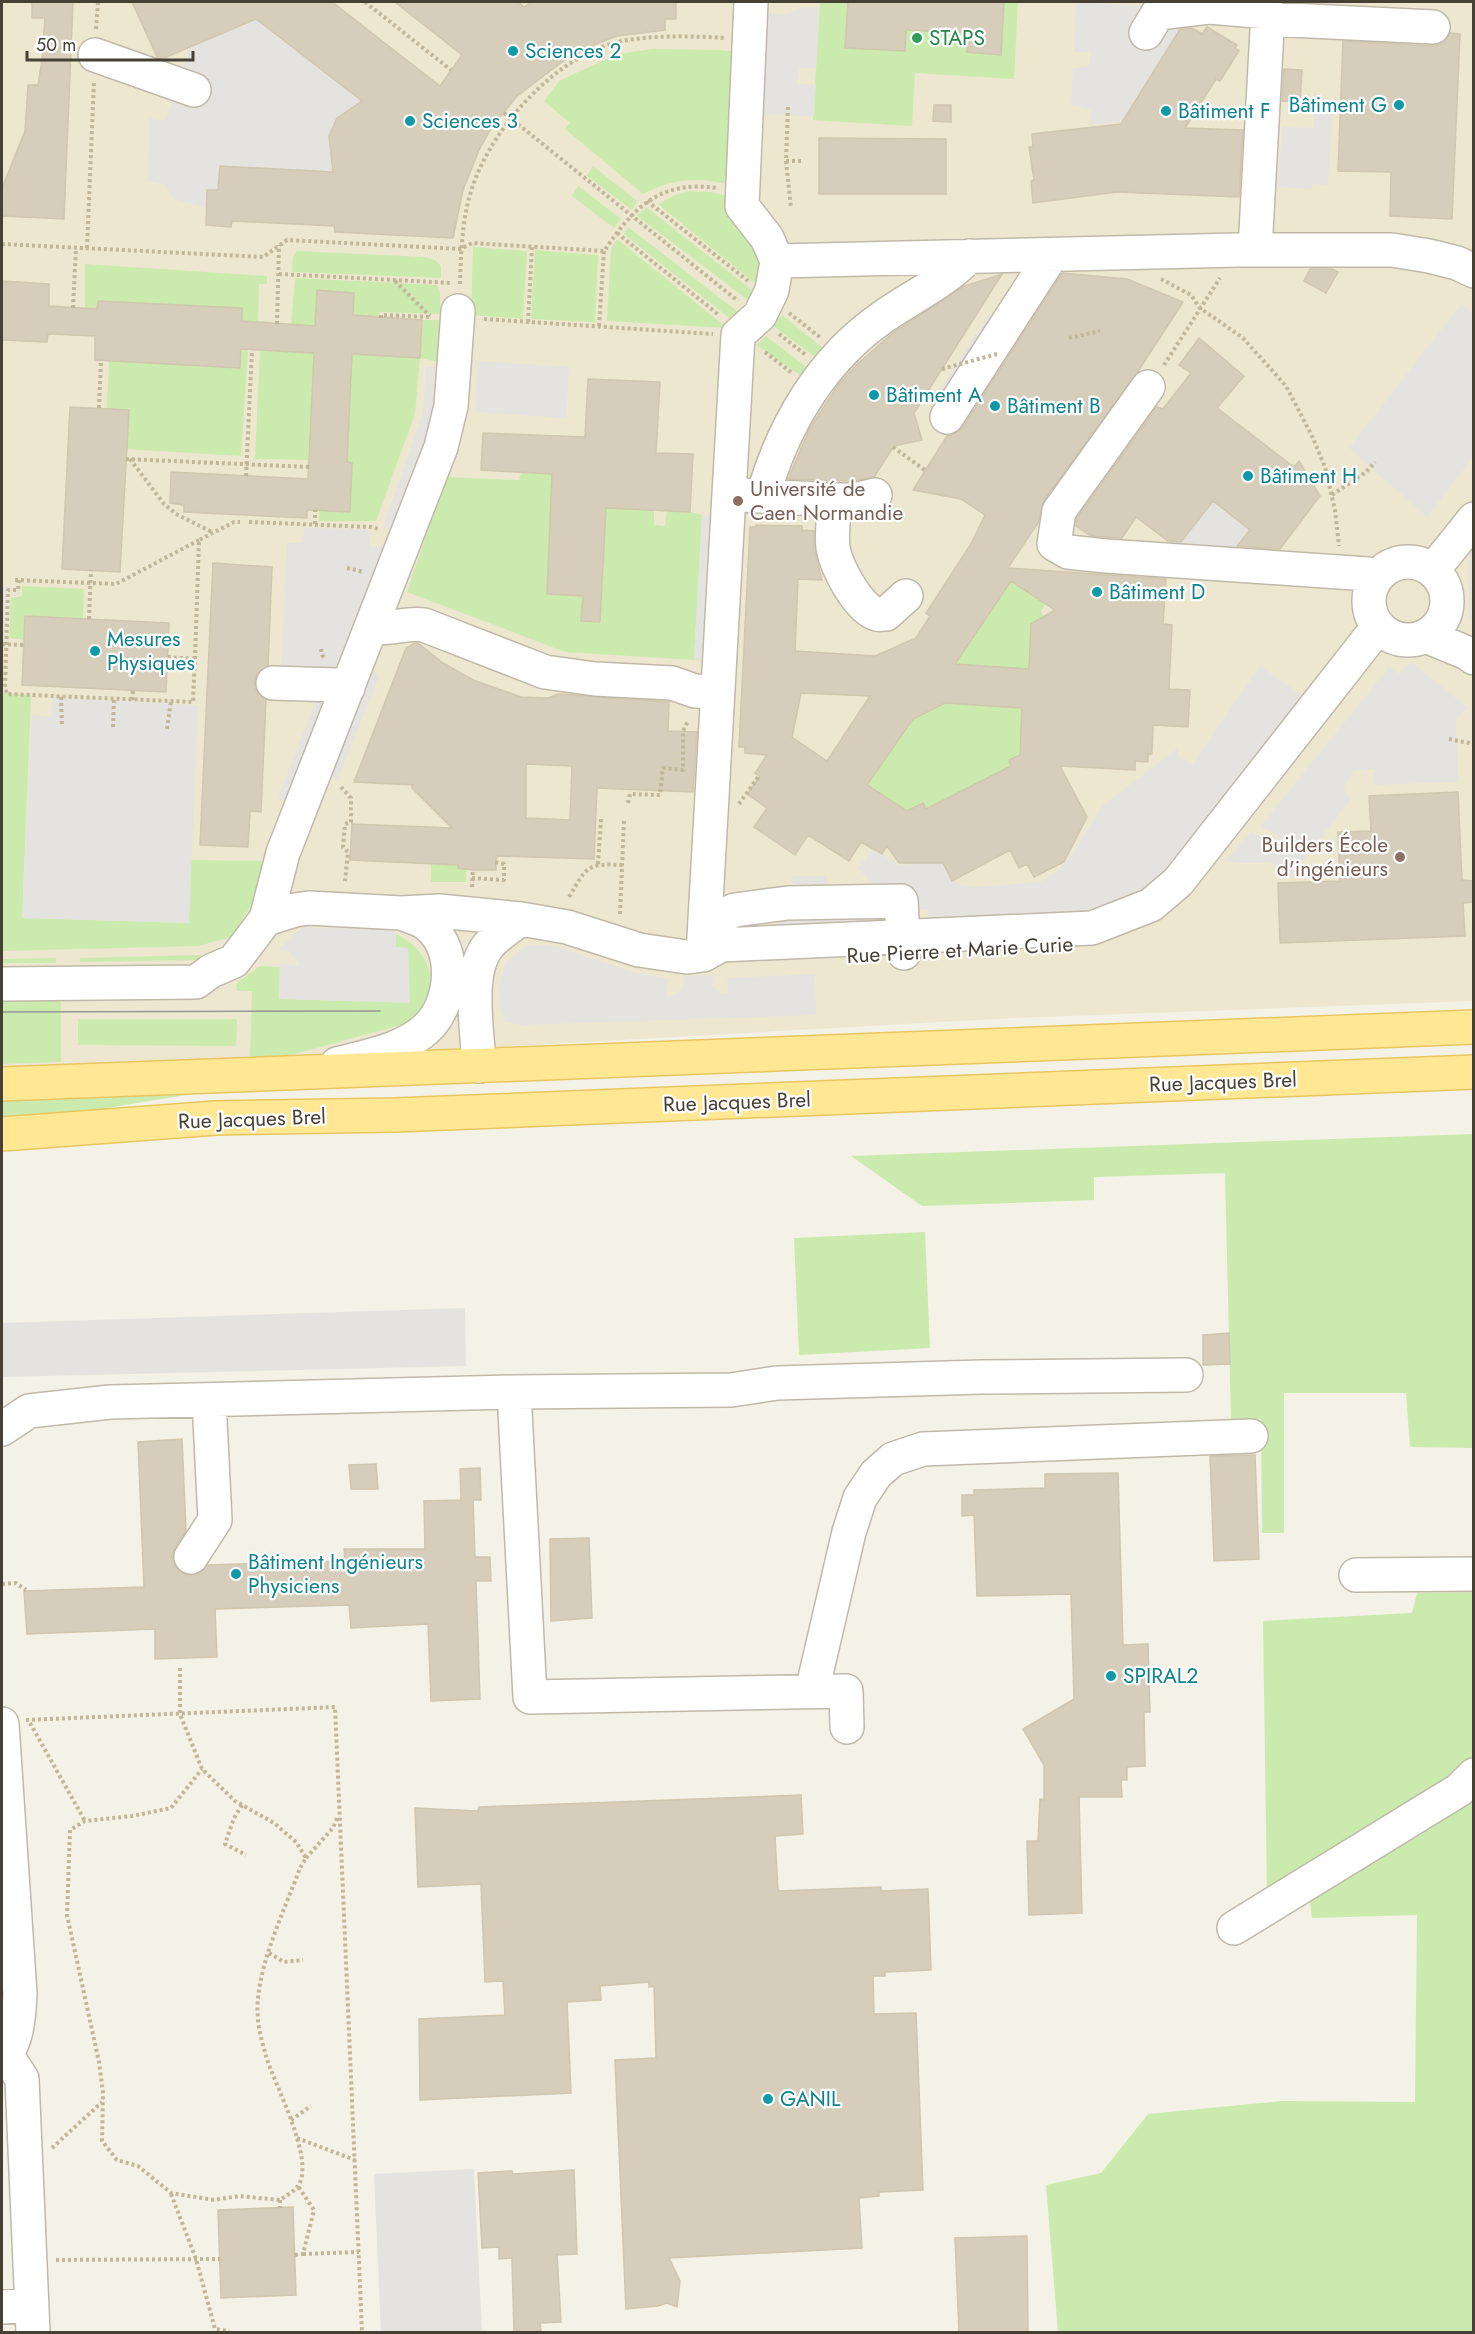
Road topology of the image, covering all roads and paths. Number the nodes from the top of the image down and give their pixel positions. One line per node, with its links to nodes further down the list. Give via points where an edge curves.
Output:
1 (98, 2): 8 (path)
2 (365, 2): 9 (path)
3 (751, 2): 7 (street)
4 (1268, 19): 5 (street); 6 (street, via 1268,12 1209,7 1158,13); 27 (street)
5 (1433, 27)
6 (1146, 33)
7 (749, 40): 13 (path, via 689,36 627,40 596,49 567,64 537,88); 16 (street)
8 (95, 56): 10 (street); 25 (path)
9 (451, 70)
10 (194, 90)
11 (788, 107): 14 (path)
12 (504, 113): 13 (path)
13 (512, 119): 19 (path); 26 (path, via 489,150 474,184)
14 (786, 161): 15 (path); 18 (path)
15 (801, 161)
16 (741, 195): 17 (path, via 697,185 674,188); 31 (street, via 742,206 767,238)
17 (647, 201): 19 (path); 40 (path)
18 (791, 208)
19 (631, 215): 20 (path); 40 (path)
20 (617, 232): 28 (path); 40 (path)
21 (2, 244): 24 (path)
22 (279, 245): 25 (path, via 263,257); 26 (path, via 287,240); 33 (path)
23 (532, 247): 26 (path, via 472,243); 28 (path); 41 (path)
24 (76, 248): 25 (path); 36 (path)
25 (87, 248)
26 (461, 249): 38 (path)
27 (1247, 250): 30 (street); 32 (street, via 1392,250 1457,263); 37 (path)
28 (604, 251): 43 (path)
29 (969, 256): 30 (street); 31 (street); 50 (street, via 937,285 882,318)
30 (1051, 256): 53 (street)
31 (777, 261): 40 (street, via 772,290)
32 (1473, 271)
33 (279, 274): 35 (path); 42 (path)
34 (1151, 274): 37 (path, via 1191,295)
35 (394, 280): 38 (path); 38 (path)
36 (73, 308)
37 (1200, 308): 51 (path); 62 (path, via 1243,338 1286,386 1312,436)
38 (452, 310): 39 (path); 41 (path); 79 (street, via 449,421)
39 (381, 318)
40 (752, 321): 43 (path); 50 (path); 50 (path); 50 (path); 60 (street)
41 (528, 322): 43 (path)
42 (278, 324)
43 (599, 326)
44 (1100, 332): 45 (path)
45 (1068, 338)
46 (252, 350): 56 (path)
47 (997, 354): 49 (path, bridge)
48 (101, 360): 52 (path)
49 (942, 369)
50 (826, 371): 63 (street, via 785,435)
51 (1148, 387): 74 (street, via 1059,511 1054,544 1068,552)
52 (99, 408)
53 (947, 417)
54 (893, 447): 58 (path)
55 (1375, 462): 62 (path)
56 (247, 465): 57 (path); 59 (path); 71 (path, via 128,459 164,504)
57 (309, 467)
58 (925, 471)
59 (246, 476)
60 (728, 494): 63 (street); 93 (street)
61 (875, 495): 64 (street)
62 (1332, 495): 74 (path, via 1337,544 1367,568)
63 (763, 496): 64 (street)
64 (836, 500): 76 (street, via 832,546 839,570 855,595 876,614 886,614)
65 (315, 510): 69 (path)
66 (1473, 519): 77 (street)
67 (240, 522): 71 (path)
68 (249, 522): 69 (path)
69 (315, 524): 70 (path)
70 (379, 529)
71 (213, 533): 72 (path)
72 (199, 540): 75 (path, via 116,584); 84 (path)
73 (91, 570): 75 (path)
74 (1370, 579): 77 (street, via 1400,562 1423,564); 80 (street, via 1372,617)
75 (90, 583): 78 (path); 81 (path, via 17,580 18,590 8,590)
76 (906, 596)
77 (1450, 601): 80 (street, via 1404,640); 85 (street, via 1467,652)
78 (89, 619)
79 (372, 626): 87 (street); 93 (street, via 379,629 424,625 545,672 595,680 672,683 694,691)
80 (1385, 632): 117 (street, Rue Pierre et Marie Curie, via 1178,882 1150,904 1092,928 904,945)
81 (4, 644): 82 (path); 89 (path, via 7,694)
82 (23, 645)
83 (167, 657): 84 (path)
84 (195, 658): 92 (path, via 192,702)
85 (1473, 658)
86 (273, 683): 87 (street)
87 (348, 688): 113 (street, via 283,853)
88 (133, 690): 91 (path)
89 (61, 697): 90 (path); 94 (path)
90 (114, 699): 91 (path); 95 (path)
91 (132, 700): 92 (path)
92 (171, 701): 96 (path)
93 (705, 703): 101 (path, via 683,731 683,770 663,768 660,795 630,794); 117 (street)
94 (62, 725)
95 (113, 727)
96 (167, 729)
97 (1449, 739): 98 (path)
98 (1473, 744)
99 (759, 776): 102 (path)
100 (340, 787): 110 (path, via 351,798 351,822 345,824 343,847 348,852)
101 (628, 803)
102 (736, 809)
103 (601, 819): 106 (path)
104 (624, 820): 107 (path)
105 (494, 862): 109 (path, via 504,864 504,880)
106 (598, 864): 107 (path); 112 (path, via 581,876)
107 (622, 865): 115 (path)
108 (473, 870): 109 (path)
109 (472, 878): 111 (path)
110 (345, 881)
111 (472, 887)
112 (569, 897)
113 (270, 905): 114 (street, via 295,910); 118 (street, via 303,888 560,903 639,928); 120 (street, via 234,961)
114 (401, 913): 116 (street, Rue Pierre et Marie Curie, via 439,911); 124 (street, via 429,925 445,949 448,978 440,1011 427,1029 405,1043)
115 (620, 914)
116 (521, 919): 118 (street, Rue Pierre et Marie Curie, via 567,927); 123 (street, via 487,946 480,961 475,994)
117 (710, 941): 118 (street, Rue Pierre et Marie Curie, via 687,957)
118 (664, 954)
119 (2, 971): 120 (street, via 197,966)
120 (211, 971): 121 (street, via 196,982)
121 (2, 984)
122 (1473, 1027): 123 (main road, Rue Jacques Brel)
123 (479, 1066): 124 (main road, Rue Jacques Brel); 127 (main road, via 467,1077)
124 (300, 1072): 126 (main road, Rue Jacques Brel)
125 (1473, 1072): 127 (main road, Rue Jacques Brel)
126 (2, 1084)
127 (395, 1115): 128 (main road, Rue Jacques Brel, via 216,1118)
128 (2, 1134)
129 (1186, 1375): 130 (street, via 777,1383 731,1390)
130 (514, 1392): 131 (street); 140 (street, via 530,1697)
131 (209, 1400): 132 (street, via 110,1402 29,1412); 134 (street, via 215,1520)
132 (2, 1429)
133 (1251, 1436): 140 (street, via 923,1449 893,1459 876,1474 860,1498)
134 (191, 1557)
135 (1473, 1574): 136 (street)
136 (1356, 1575)
137 (2, 1584): 138 (path, via 16,1583)
138 (26, 1590)
139 (180, 1668): 141 (path)
140 (812, 1691): 143 (street, via 846,1691)
141 (180, 1714): 142 (path); 144 (path); 147 (path, via 335,1707)
142 (16, 1721): 148 (path); 154 (street, via 20,1994 18,2025)
143 (847, 1727)
144 (202, 1769): 146 (path); 148 (path, via 171,1808)
145 (1473, 1775): 151 (street, via 1459,1790)
146 (242, 1805): 149 (path, via 225,1844); 150 (path, via 274,1823 296,1842)
147 (340, 1813): 150 (path, via 333,1828); 159 (path)
148 (85, 1821): 155 (path, via 70,1830 67,1915 99,2062)
149 (246, 1855)
150 (306, 1858): 152 (path)
151 (1234, 1928)
152 (269, 1953): 153 (path, via 284,1962); 157 (path, via 259,1989 258,2020 266,2057)
153 (303, 1960)
154 (4, 2055): 160 (street, via 22,2079)
155 (102, 2101): 160 (path); 162 (path, via 102,2141 117,2160 138,2166)
156 (311, 2106): 157 (path)
157 (291, 2120): 158 (path)
158 (297, 2137): 159 (path); 161 (path, via 302,2175)
159 (355, 2160): 165 (path)
160 (26, 2171): 170 (street)
161 (298, 2186): 163 (path); 166 (path, via 314,2210)
162 (171, 2193): 163 (path, via 214,2200 239,2196); 168 (path)
163 (280, 2200): 164 (path)
164 (280, 2208)
165 (359, 2253): 166 (path); 173 (path)
166 (303, 2254): 167 (path)
167 (295, 2255)
168 (196, 2259): 169 (path); 170 (path); 172 (path, via 215,2329)
169 (220, 2259)
170 (29, 2261): 171 (street)
171 (22, 2315)
172 (229, 2331)
173 (362, 2332)

